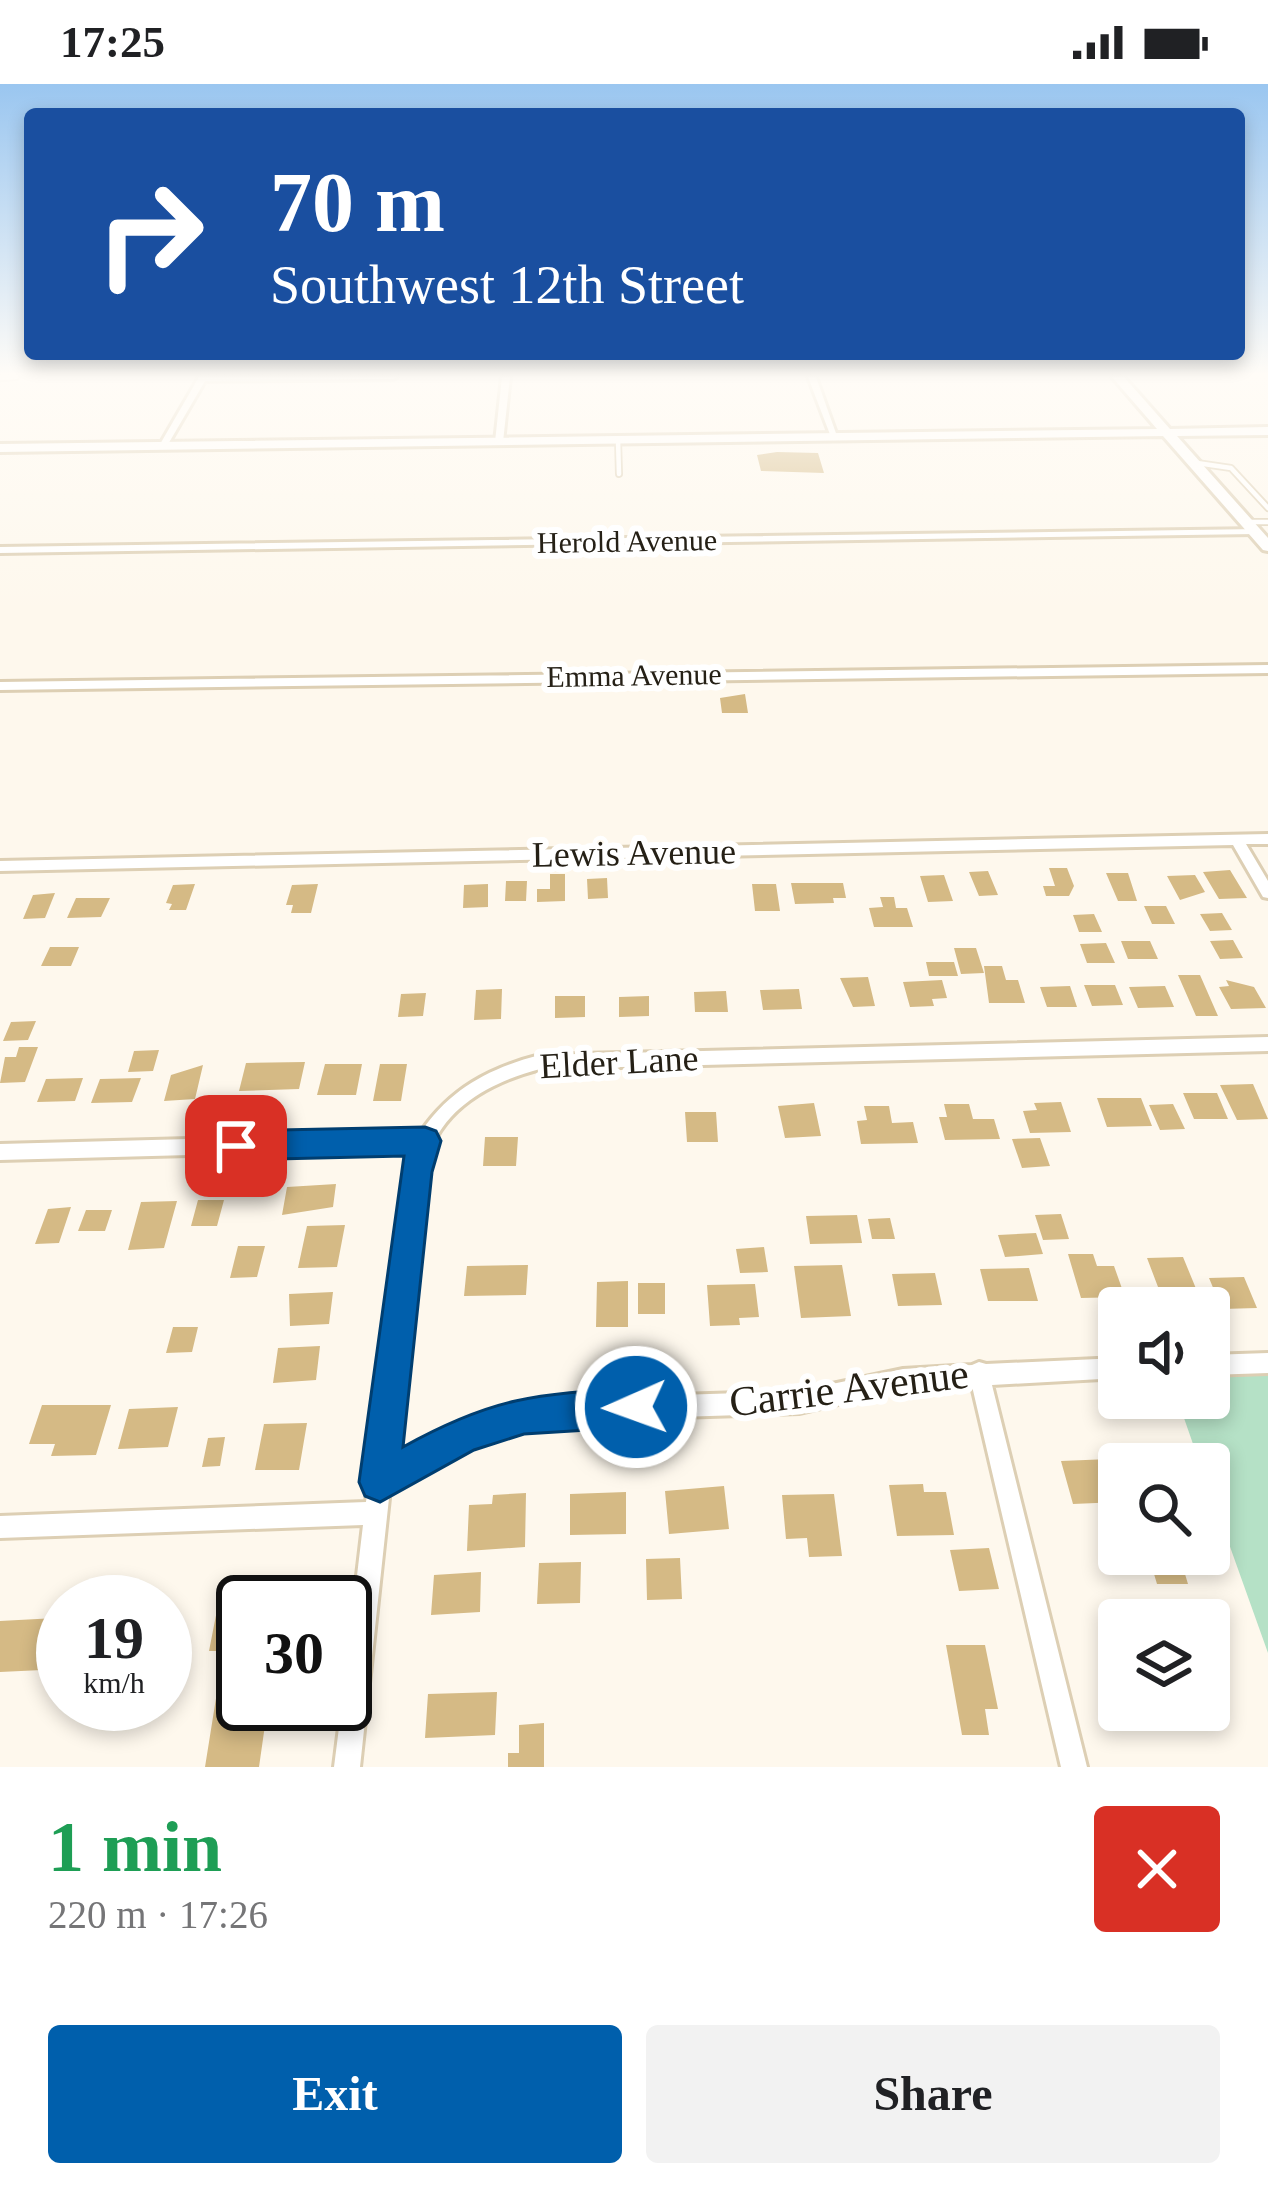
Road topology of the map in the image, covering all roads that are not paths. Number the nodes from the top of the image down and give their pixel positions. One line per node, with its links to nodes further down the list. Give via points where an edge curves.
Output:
1 (619, 456): 4 (lane)
2 (1190, 456): 3 (main road)
3 (1197, 463): 5 (lane, via 1231,468); 7 (main road)
4 (620, 474)
5 (1268, 508)
6 (1268, 522): 7 (lane)
7 (1251, 526): 8 (main road); 9 (street, Herold Avenue)
8 (1268, 547)
9 (0, 550)
10 (1268, 669): 11 (street, Emma Avenue)
11 (0, 686)
12 (1268, 839): 13 (street, Lewis Avenue)
13 (1237, 840): 14 (street, Lewis Avenue); 15 (street)
14 (0, 866)
15 (1268, 892)
16 (1268, 1044): 17 (street, Elder Lane, via 540,1062 469,1088)
17 (425, 1141): 18 (street); 23 (street)
18 (0, 1152)
19 (1268, 1363): 20 (street)
20 (1230, 1364)
21 (1098, 1369): 22 (street, Carrie Avenue)
22 (979, 1372): 23 (street, Carrie Avenue, via 799,1402 524,1414 465,1434); 27 (street)
23 (380, 1482): 24 (street)
24 (376, 1513): 25 (street); 26 (street)
25 (0, 1527)
26 (347, 1767)
27 (1074, 1767)

